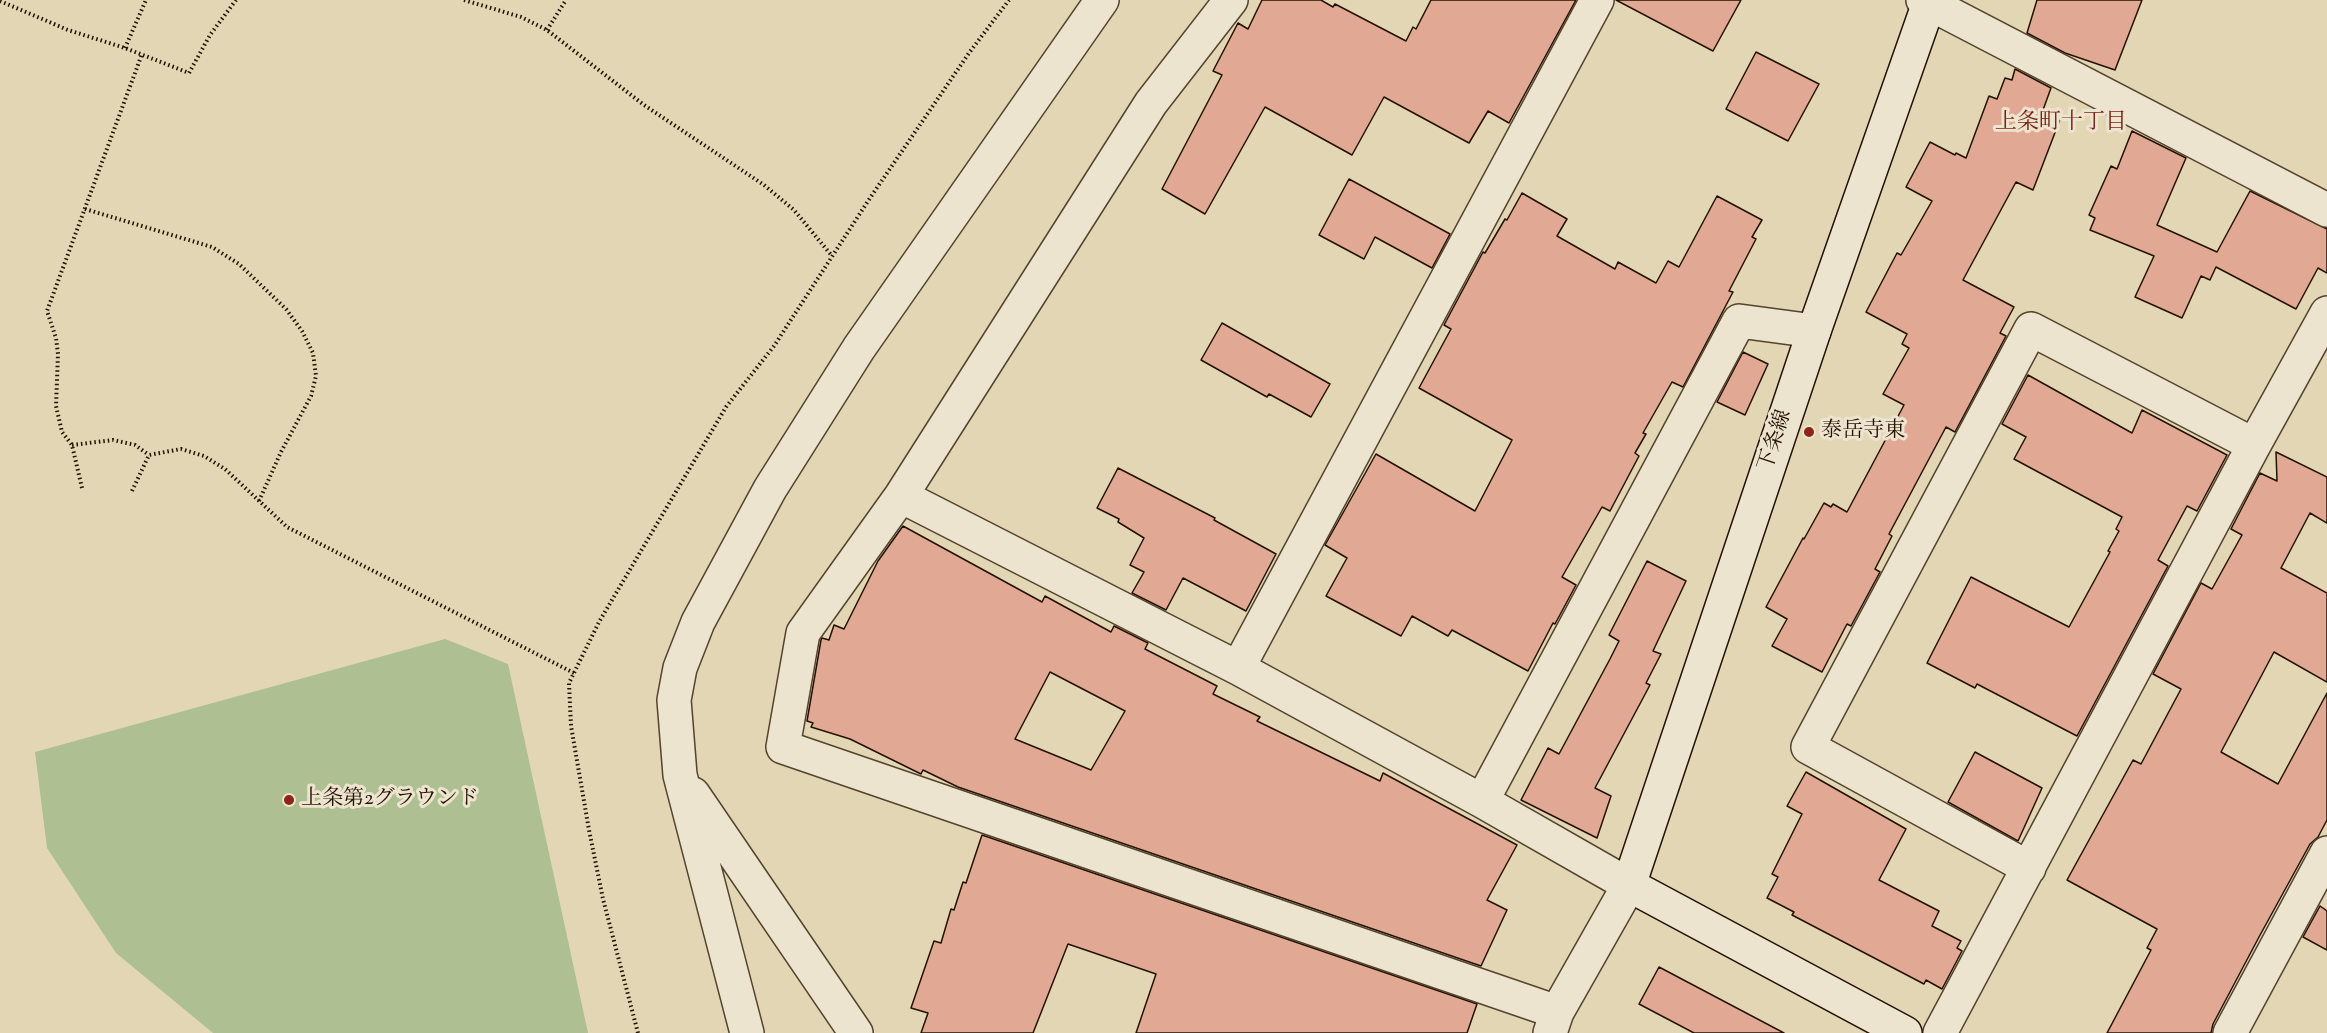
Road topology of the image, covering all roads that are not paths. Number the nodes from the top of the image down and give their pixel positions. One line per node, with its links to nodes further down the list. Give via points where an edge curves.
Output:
1 (1102, 0): 11 (street, via 859,348 770,489 698,622 680,668 674,700)
2 (1231, 0): 9 (street, via 1151,103)
3 (1597, 0): 10 (street)
4 (1928, 1): 5 (street); 7 (street, 下条線)
5 (2327, 210)
6 (2327, 313): 8 (street)
7 (1814, 331): 12 (street, via 1739,321); 15 (street, 下条線)
8 (2254, 446): 14 (street); 14 (street, via 2031,329 1824,716 1808,747)
9 (901, 496): 10 (street); 16 (street, via 803,633 783,747)
10 (1238, 668): 12 (street)
11 (680, 775): 17 (street); 18 (street)
12 (1482, 801): 15 (street)
13 (2327, 853): 21 (street)
14 (2029, 868): 20 (street)
15 (1629, 885): 16 (street, 下条線); 19 (street)
16 (1553, 1023)
17 (747, 1033)
18 (856, 1033)
19 (1905, 1033)
20 (1940, 1033)
21 (2230, 1033)

